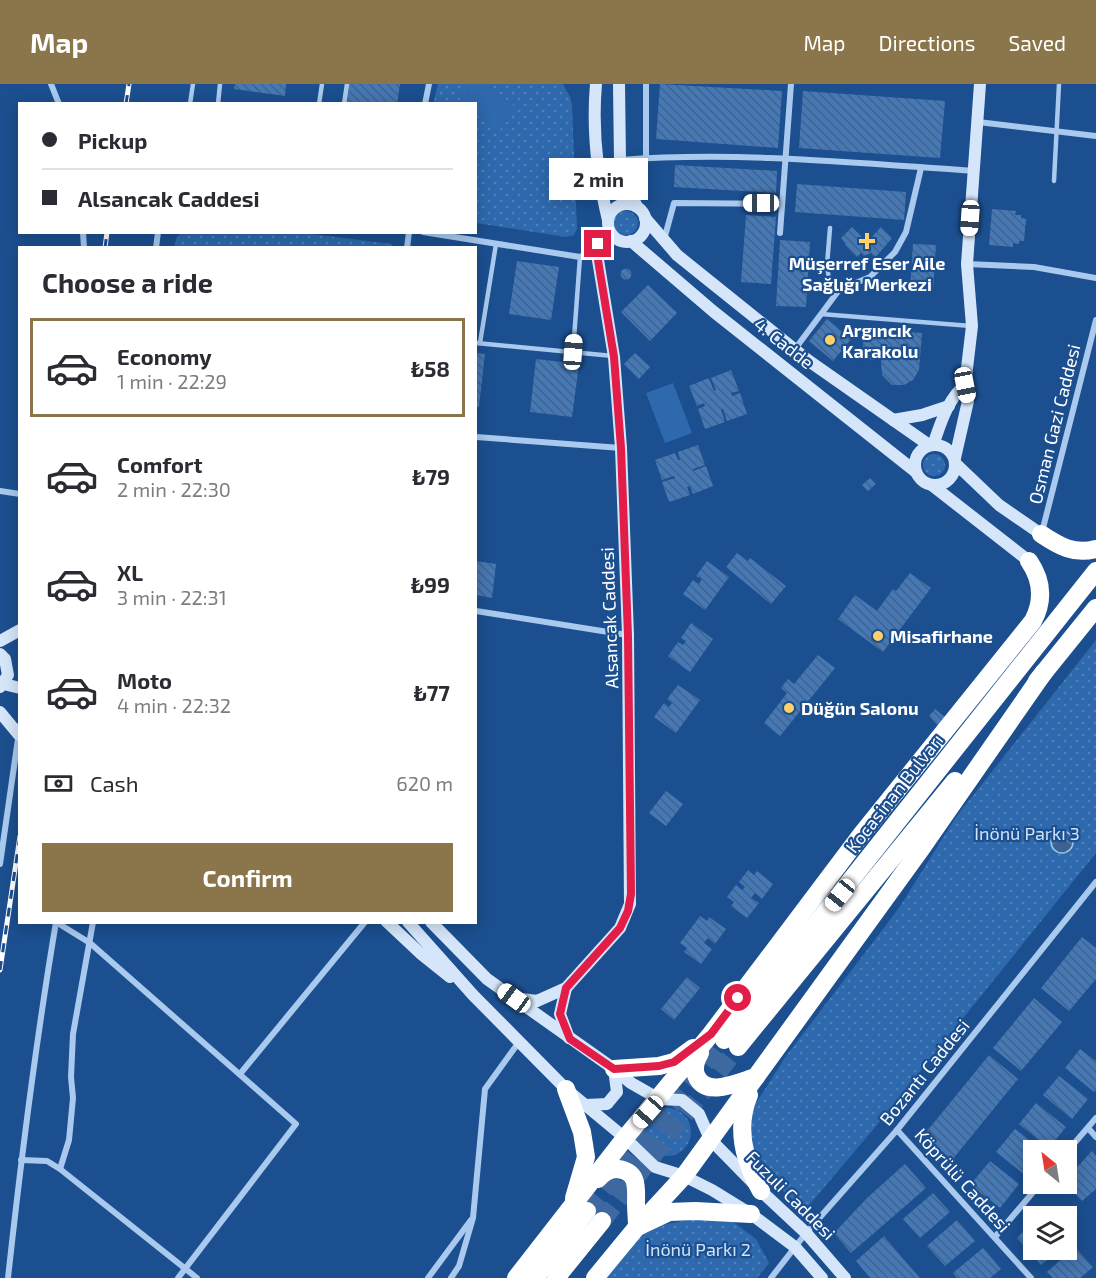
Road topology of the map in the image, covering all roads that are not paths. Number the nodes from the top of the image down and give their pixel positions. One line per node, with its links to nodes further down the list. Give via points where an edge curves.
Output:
1 (51, 84): 13 (street)
2 (193, 84): 14 (lane)
3 (220, 84): 15 (lane)
4 (322, 84): 16 (lane)
5 (347, 84): 17 (lane)
6 (429, 84): 18 (street)
7 (596, 84): 31 (street, via 597,167)
8 (619, 84): 24 (street)
9 (646, 84): 22 (street)
10 (790, 84): 23 (street)
11 (980, 84): 19 (street)
12 (1059, 84): 20 (lane)
13 (58, 102)
14 (190, 102)
15 (218, 102)
16 (319, 102)
17 (344, 102)
18 (425, 102)
19 (977, 122): 20 (street); 26 (street)
20 (1056, 132): 21 (street); 27 (lane)
21 (1096, 136)
22 (646, 158): 23 (street); 24 (street)
23 (785, 159): 25 (street); 28 (street)
24 (620, 160): 29 (street)
25 (921, 168): 26 (street); 43 (street, via 906,232 895,252 870,277)
26 (974, 171): 41 (street)
27 (1054, 181)
28 (782, 204): 33 (street); 37 (street, via 674,202)
29 (637, 207): 30 (street); 31 (street, via 616,207)
30 (645, 218): 36 (street, via 643,233); 37 (street, 4. Cadde)
31 (608, 220): 35 (street)
32 (830, 228): 43 (lane, via 826,265 829,279)
33 (780, 232)
34 (435, 234): 38 (street)
35 (611, 234): 36 (street); 39 (street)
36 (631, 241): 58 (street, 4. Cadde)
37 (664, 241): 48 (street, 4. Cadde)
38 (496, 244): 40 (street); 47 (lane)
39 (596, 248): 40 (street); 50 (street, Alsancak Caddesi)
40 (579, 257): 49 (lane)
41 (967, 264): 42 (street, via 1034,267); 46 (street)
42 (1096, 279)
43 (839, 290): 44 (street)
44 (821, 314): 46 (lane); 48 (street)
45 (1096, 320): 62 (street, Osman Gazi Caddesi)
46 (972, 326): 51 (street)
47 (478, 343): 49 (lane)
48 (795, 350): 53 (street, 4. Cadde)
49 (573, 352): 50 (lane)
50 (614, 357): 56 (street, Alsancak Caddesi)
51 (965, 385): 52 (street); 57 (street, via 968,401)
52 (949, 406): 53 (street); 55 (street)
53 (893, 420): 55 (street, 4. Cadde)
54 (477, 437): 56 (street)
55 (931, 445): 57 (street, via 948,449); 58 (street, via 917,456)
56 (621, 448): 69 (street, Alsancak Caddesi)
57 (955, 461): 59 (street, via 950,480); 62 (street, via 999,505)
58 (916, 472): 59 (street)
59 (933, 486): 64 (street)
60 (0, 491): 61 (street)
61 (18, 494)
62 (1041, 534): 63 (highway, via 1067,549)
63 (1096, 549)
64 (1029, 561): 81 (highway, via 1041,589 1033,621)
65 (1096, 571): 73 (highway, Kocasinan Bulvarı)
66 (1096, 608): 75 (highway)
67 (477, 611): 69 (street)
68 (18, 631): 70 (street)
69 (628, 636): 94 (street, Alsancak Caddesi, via 630,904 620,928)
70 (0, 641)
71 (0, 654): 76 (street, via 8,675)
72 (0, 664): 74 (street)
73 (1020, 667): 81 (highway); 98 (highway, Kocasinan Bulvarı)
74 (18, 669)
75 (1044, 672): 98 (highway); 102 (highway)
76 (0, 685): 77 (street)
77 (18, 688)
78 (0, 712): 79 (street)
79 (18, 733)
80 (18, 748): 82 (street)
81 (861, 835): 98 (highway)
82 (0, 864)
83 (1096, 882): 108 (street, Bozantı Caddesi)
84 (56, 924): 113 (street)
85 (59, 924): 92 (street)
86 (93, 924): 92 (street)
87 (363, 924): 101 (street)
88 (389, 924): 95 (street)
89 (410, 924): 95 (street)
90 (432, 924): 93 (street)
91 (442, 924): 93 (street)
92 (90, 943): 101 (street); 114 (street, via 73,1034 69,1140)
93 (459, 951): 96 (street, via 487,979)
94 (566, 988): 96 (street, Alsancak Caddesi, via 537,1001); 97 (street, via 560,1014)
95 (473, 995): 99 (street)
96 (514, 998): 97 (street)
97 (570, 1039): 100 (street)
98 (724, 1041): 100 (highway, via 659,1066); 102 (highway, via 695,1063 695,1074 701,1083 716,1088); 104 (highway)
99 (519, 1042): 103 (street); 120 (street, via 485,1089)
100 (614, 1069): 104 (street); 105 (street, via 617,1092 607,1104)
101 (240, 1074): 125 (street, via 296,1124)
102 (756, 1077): 111 (highway); 116 (highway, via 741,1128 747,1159)
103 (566, 1089): 105 (street); 118 (highway, via 582,1132)
104 (659, 1099): 110 (highway); 111 (street, via 682,1100 699,1114)
105 (586, 1105): 110 (street)
106 (1096, 1118): 107 (street)
107 (1088, 1128): 109 (street); 112 (street)
108 (897, 1130): 122 (street, Bozantı Caddesi); 123 (street, Köprülü Caddesi)
109 (1096, 1137)
110 (625, 1138): 115 (street, via 655,1167); 118 (highway)
111 (710, 1139): 115 (highway); 116 (street, Fuzuli Caddesi)
112 (1077, 1140)
113 (21, 1160): 114 (street, via 46,1161); 126 (street)
114 (60, 1169): 125 (street)
115 (684, 1176): 119 (street, Fuzuli Caddesi); 121 (highway)
116 (761, 1191): 122 (street, Fuzuli Caddesi)
117 (1032, 1194): 123 (street)
118 (586, 1214): 121 (highway, via 603,1173 618,1169 635,1182); 131 (highway); 132 (highway); 133 (highway)
119 (751, 1214): 121 (highway, via 669,1212); 124 (street, Fuzuli Caddesi)
120 (473, 1218): 129 (street); 130 (street, via 459,1266)
121 (637, 1227): 134 (highway)
122 (806, 1233): 124 (street, Bozantı Caddesi); 137 (street, Fuzuli Caddesi)
123 (995, 1237): 138 (street, Köprülü Caddesi)
124 (795, 1247): 135 (street, Bozantı Caddesi); 136 (street, Fuzuli Caddesi)
125 (184, 1268): 127 (street); 128 (street)
126 (8, 1278)
127 (178, 1278)
128 (197, 1278)
129 (428, 1278)
130 (451, 1278)
131 (516, 1278)
132 (535, 1278)
133 (556, 1278)
134 (595, 1278)
135 (771, 1278)
136 (822, 1278)
137 (845, 1278)
138 (1031, 1278)

